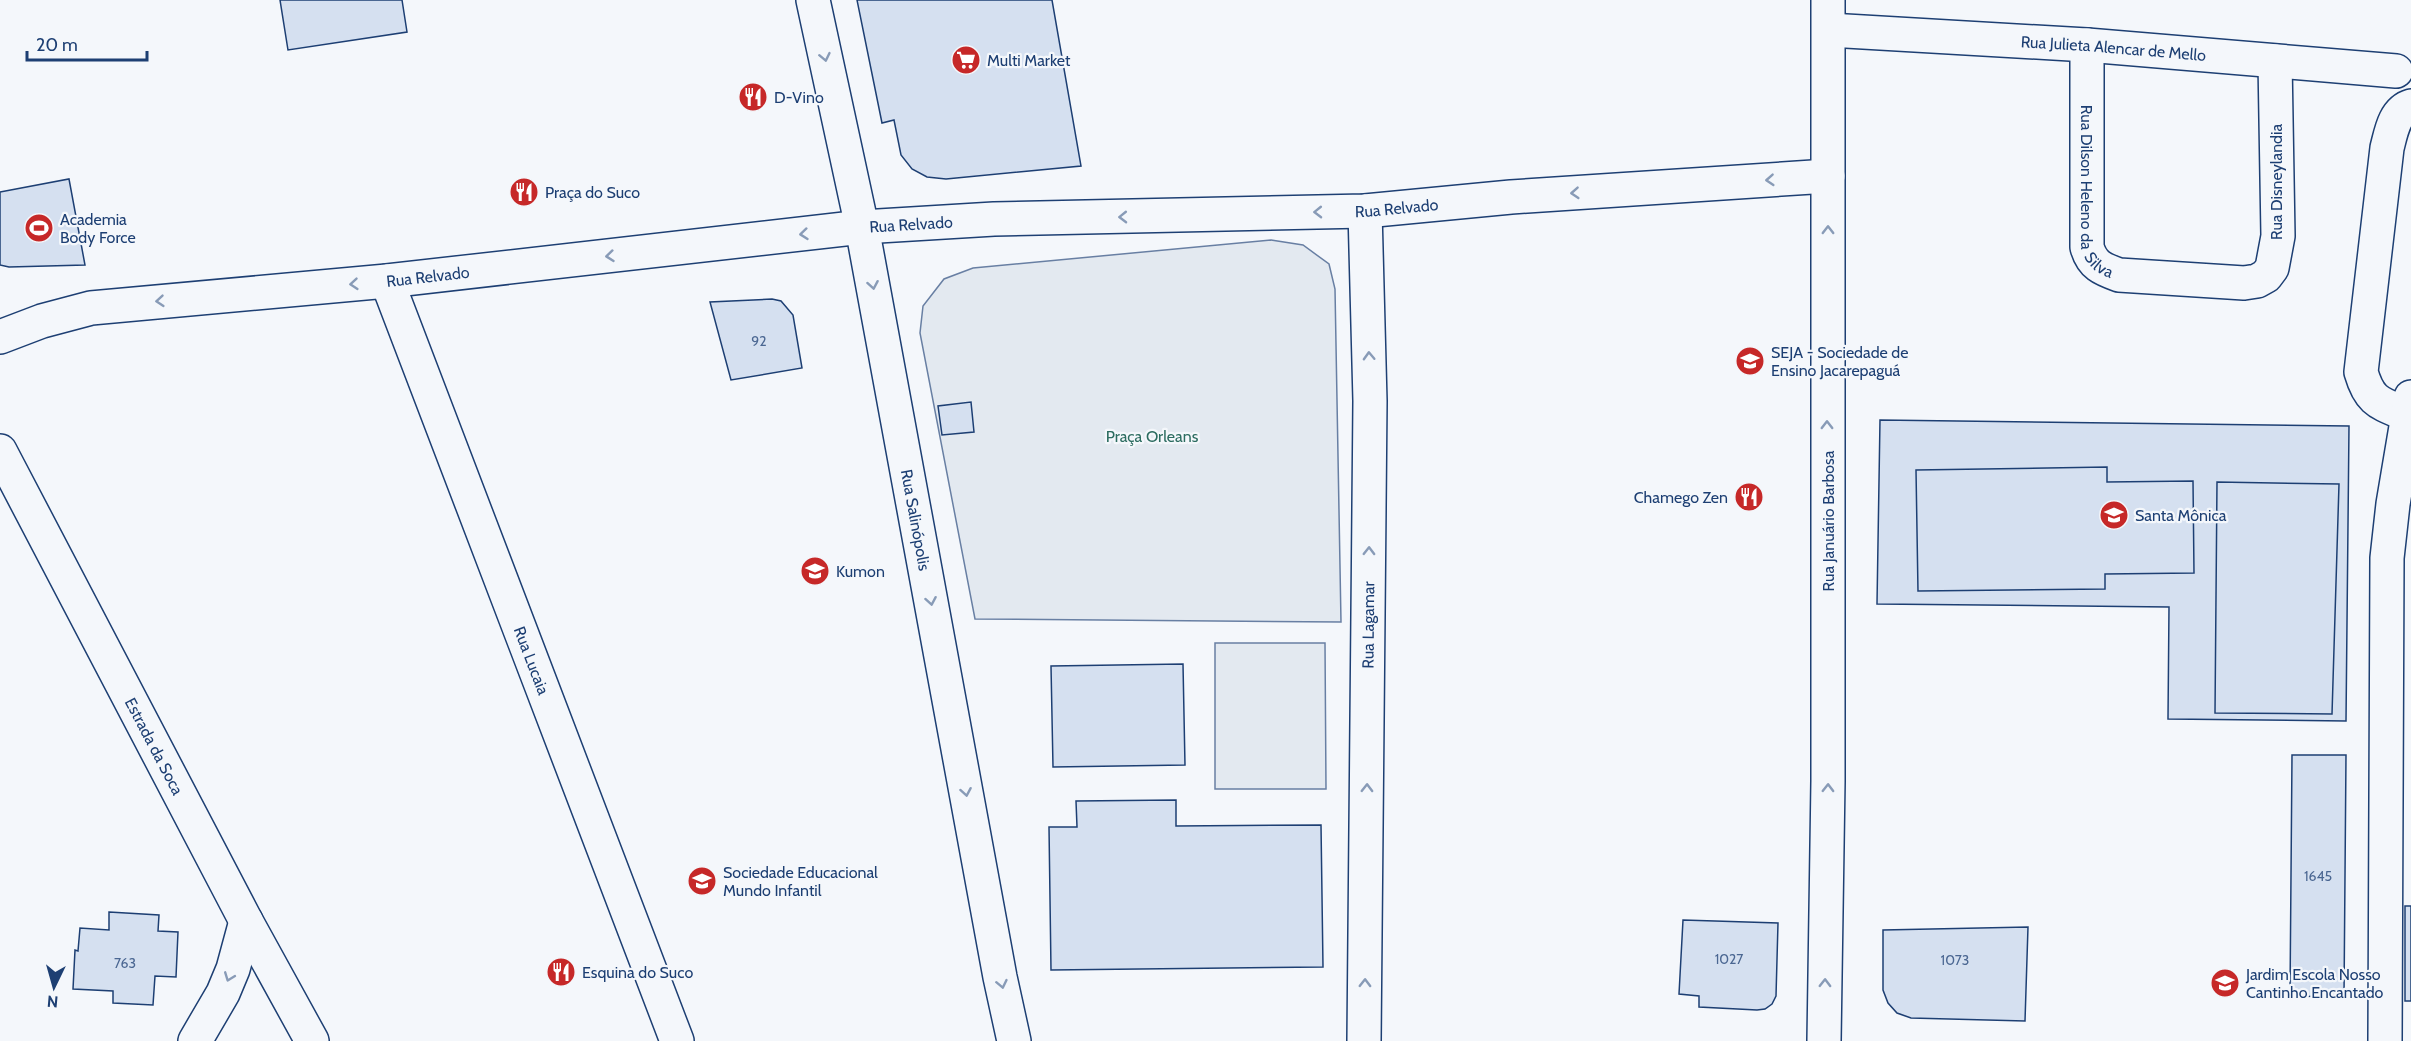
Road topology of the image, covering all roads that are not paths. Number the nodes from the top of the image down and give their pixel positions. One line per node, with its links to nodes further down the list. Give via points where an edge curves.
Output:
1 (813, 0): 9 (street, Rua Salinópolis, one-way to 9)
2 (1828, 15): 3 (street, Rua Julieta Alencar de Mello); 7 (street, Rua Januário Barbosa)
3 (2087, 45): 4 (street, Rua Julieta Alencar de Mello); 11 (street, Rua Dilson Heleno da Silva, via 2090,259 2101,269 2119,275)
4 (2275, 62): 5 (street, Rua Julieta Alencar de Mello); 11 (street, Rua Disneylandia, via 2278,236 2266,276)
5 (2396, 71)
6 (2411, 105): 13 (street, via 2393,125 2387,148 2361,372 2376,402)
7 (1828, 176): 8 (street, Rua Relvado, one-way to 8, via 1510,197); 23 (street, Rua Januário Barbosa, one-way to 7)
8 (1365, 211): 9 (street, Rua Relvado, one-way to 9, via 994,219); 22 (street, Rua Lagamar, one-way to 8, via 1370,401)
9 (862, 227): 10 (street, Rua Relvado, one-way to 10); 21 (street, Rua Salinópolis, one-way to 21)
10 (387, 281): 12 (street, Rua Relvado, one-way to 12, via 91,308); 20 (street, Rua Lucaia)
11 (2244, 283)
12 (0, 337)
13 (2409, 406): 15 (street)
14 (0, 451): 17 (street, Estrada da Soca)
15 (2402, 504): 16 (street, via 2387,558)
16 (2398, 872): 24 (street)
17 (246, 921): 18 (street, one-way to 18, via 223,993); 19 (street, Estrada da Soca)
18 (195, 1041)
19 (312, 1041)
20 (677, 1041)
21 (1014, 1041)
22 (1364, 1041)
23 (1824, 1041)
24 (2385, 1041)

